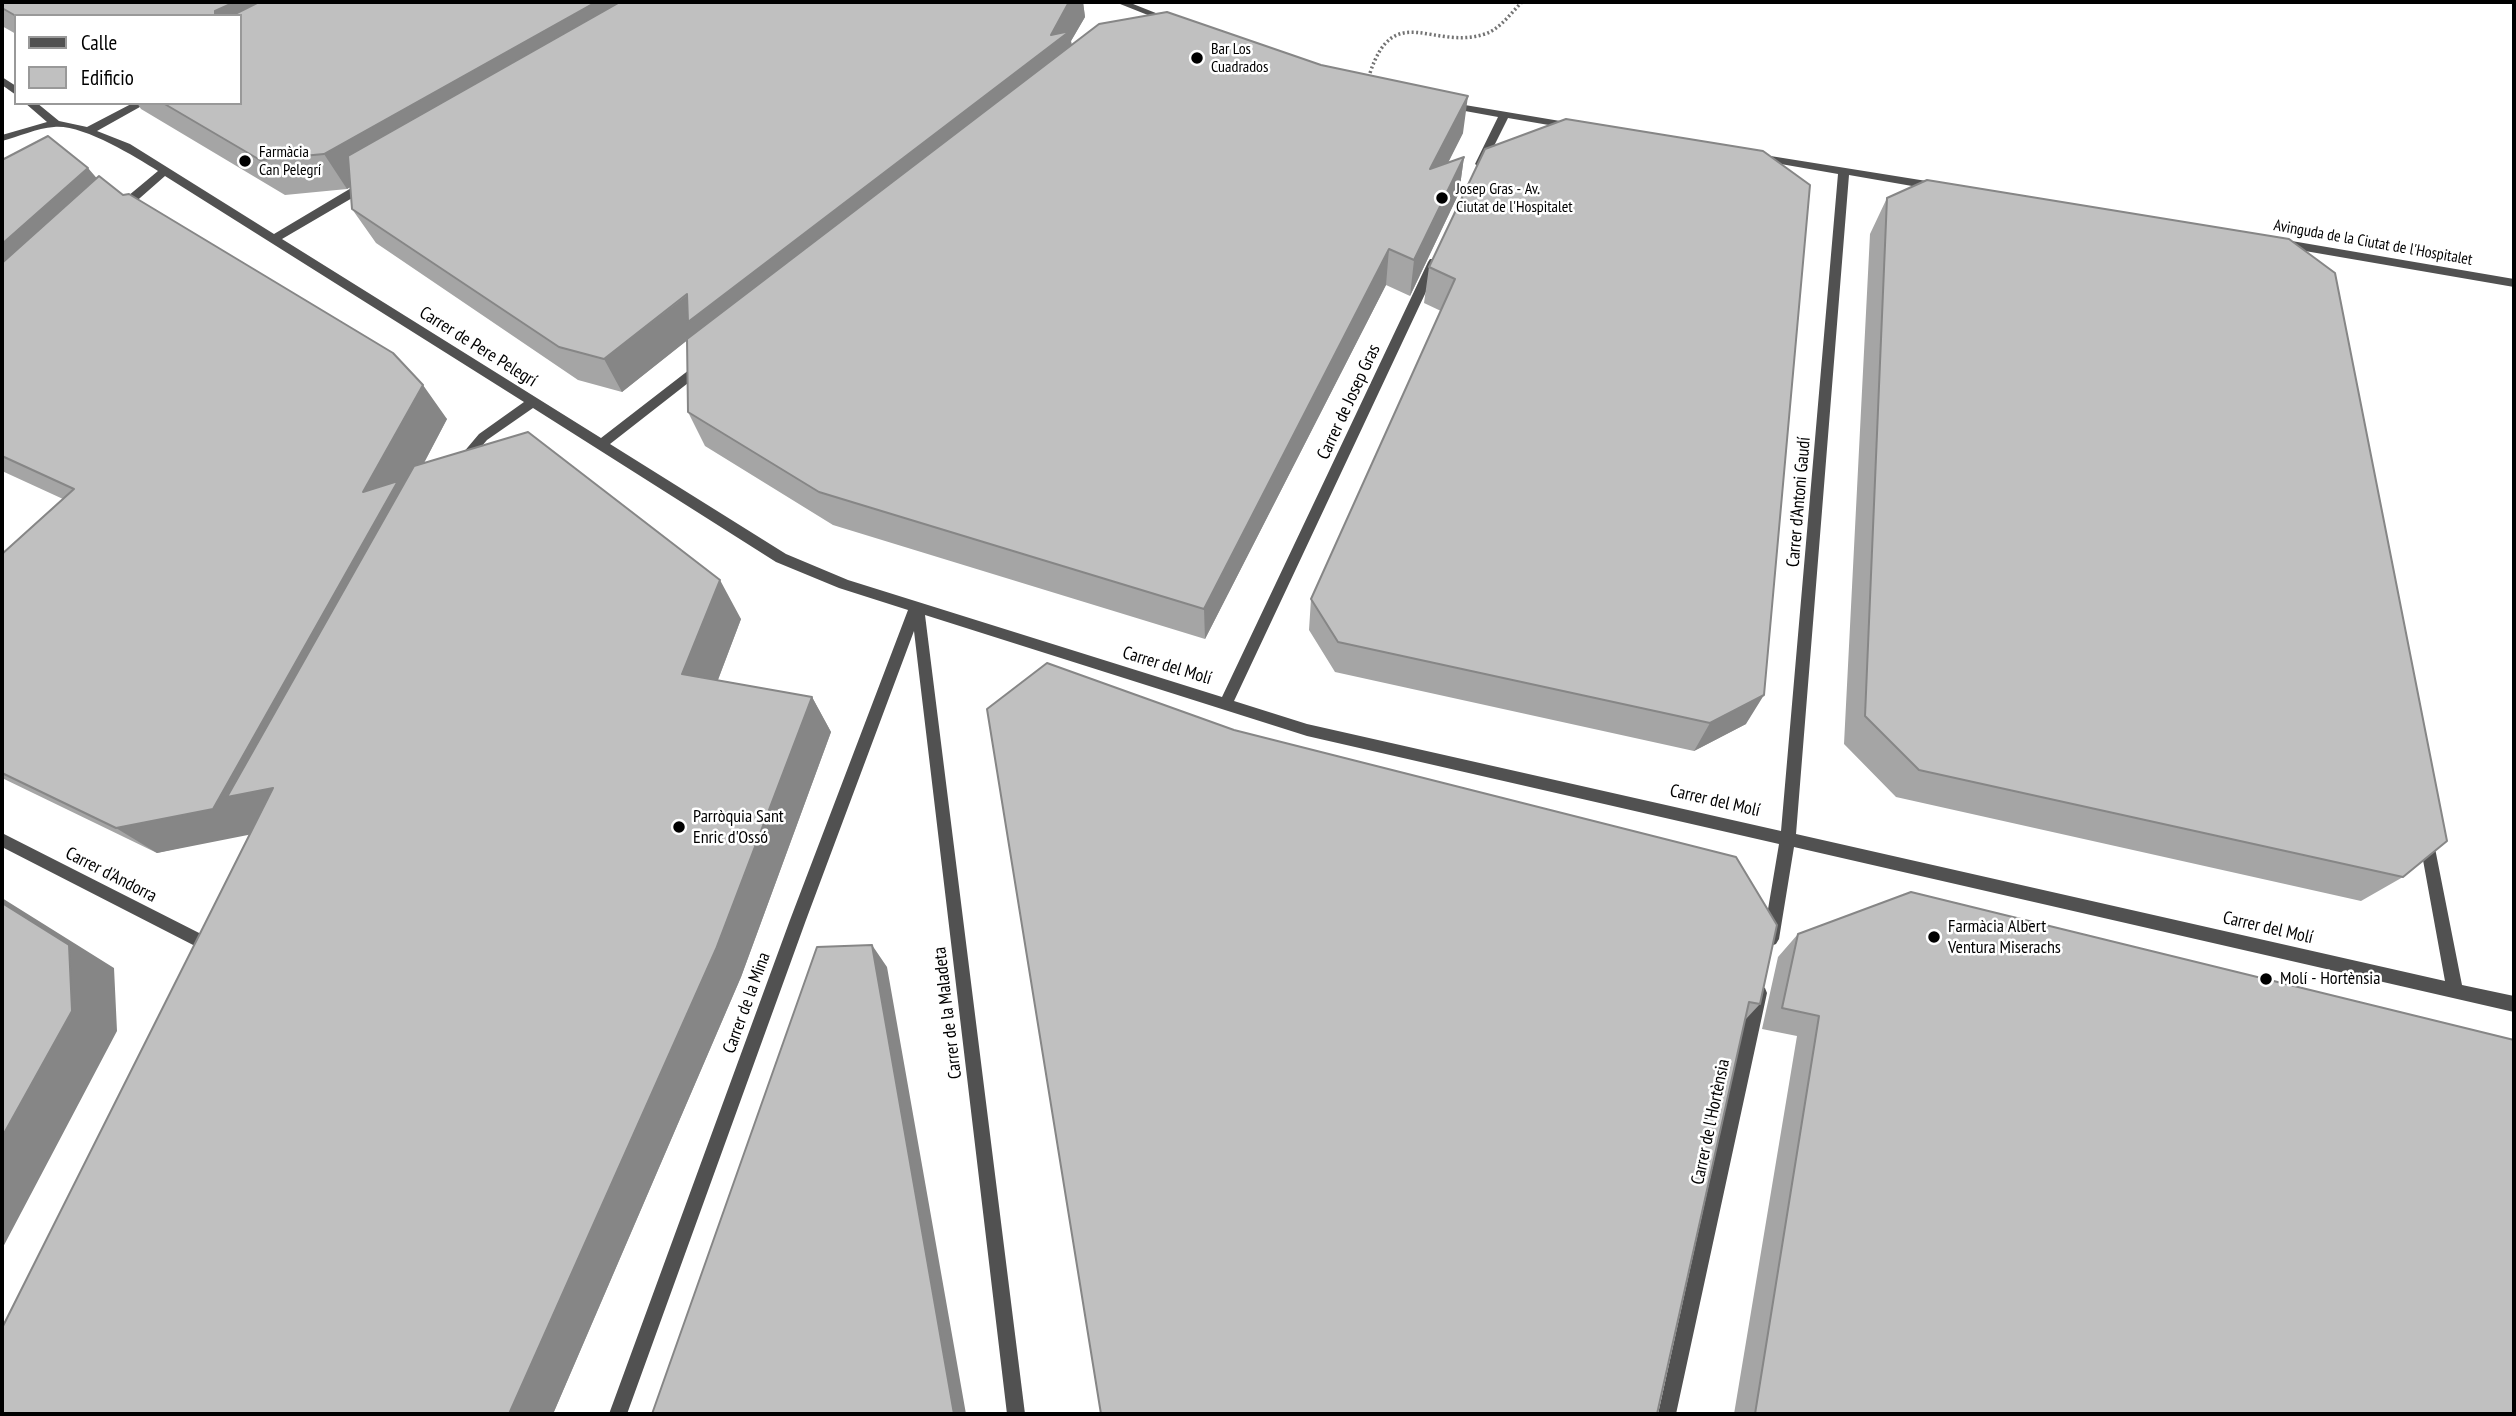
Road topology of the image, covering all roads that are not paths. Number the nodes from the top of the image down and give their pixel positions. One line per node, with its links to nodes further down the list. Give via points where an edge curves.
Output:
1 (1119, 2): 2 (street)
2 (1143, 11): 3 (street)
3 (1177, 23)
4 (1432, 102): 7 (street)
5 (32, 105): 8 (street, Carrer de Pere Pelegrí)
6 (138, 105): 10 (street)
7 (1504, 115): 9 (street); 16 (street)
8 (54, 124): 10 (street, Carrer de Pere Pelegrí); 11 (street)
9 (1585, 128)
10 (88, 131): 13 (street, Carrer de Pere Pelegrí, via 126,146)
11 (2, 138)
12 (1749, 155): 14 (street)
13 (164, 171): 18 (street); 19 (street, Carrer de Pere Pelegrí)
14 (1844, 171): 17 (street); 30 (street, Carrer d'Antoni Gaudí)
15 (377, 178): 19 (street)
16 (1474, 179)
17 (1952, 189)
18 (112, 216)
19 (273, 239): 24 (street, Carrer de Pere Pelegrí)
20 (2274, 242): 22 (street, Avinguda de la Ciutat de l'Hospitalet, via 2315,254)
21 (1439, 253): 28 (street, Carrer de Josep Gras)
22 (2514, 283)
23 (709, 362): 25 (street)
24 (533, 402): 25 (street, Carrer de Pere Pelegrí); 26 (street, via 483,437)
25 (601, 445): 27 (street, Carrer de Pere Pelegrí, via 781,558)
26 (454, 475)
27 (916, 607): 28 (street, Carrer del Molí); 37 (street, Carrer de la Mina); 38 (street, Carrer de la Maladeta)
28 (1226, 704): 30 (street, Carrer del Molí, via 1307,730)
29 (2424, 826): 35 (street)
30 (1788, 837): 33 (street); 35 (street, Carrer del Molí)
31 (2, 840): 32 (street, Carrer d'Andorra)
32 (204, 942)
33 (1768, 950)
34 (1762, 978): 39 (street, Carrer de l'Hortènsia)
35 (2455, 990): 36 (street, Carrer del Molí)
36 (2514, 1004)
37 (618, 1414)
38 (1016, 1414)
39 (1667, 1414)

